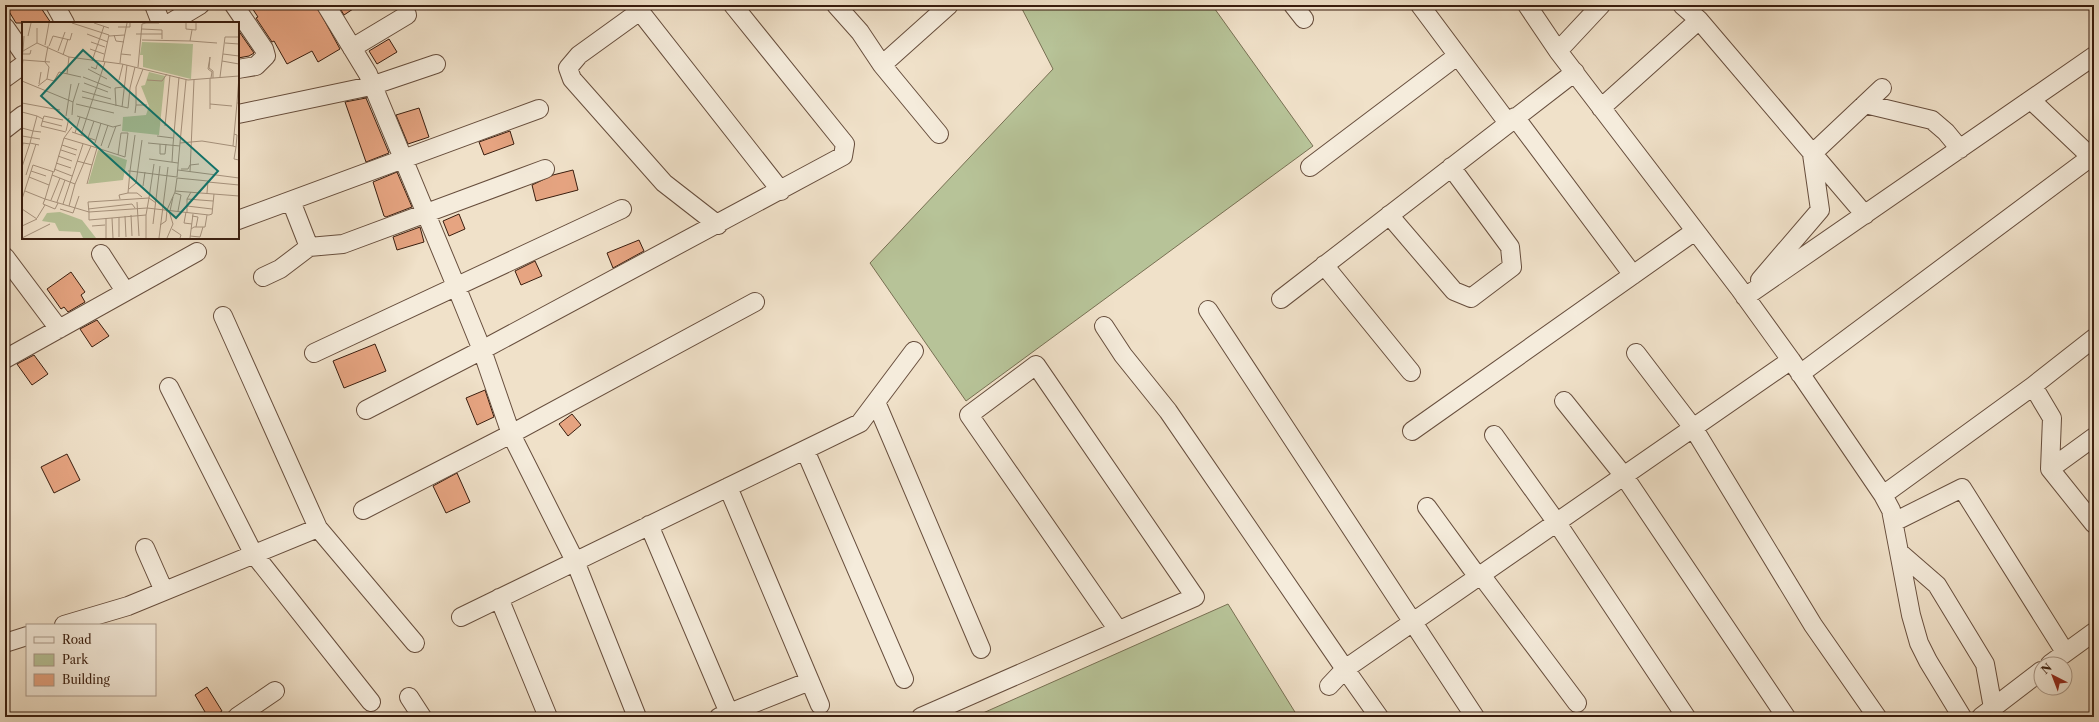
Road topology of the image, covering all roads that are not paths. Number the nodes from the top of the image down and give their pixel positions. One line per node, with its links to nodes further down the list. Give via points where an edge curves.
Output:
1 (55, 5): 16 (street)
2 (154, 5): 17 (street)
3 (200, 5): 18 (street)
4 (234, 5): 28 (street, via 264,49 266,56 256,66)
5 (326, 5): 20 (street)
6 (733, 5): 49 (street, via 845,144 843,156)
7 (836, 5): 26 (street, via 860,32)
8 (949, 5): 26 (street)
9 (1420, 5): 23 (street)
10 (1527, 5): 22 (street)
11 (1601, 5): 22 (street)
12 (1682, 5): 15 (street)
13 (638, 8): 49 (street); 56 (street, via 580,55 568,68 572,79 664,183)
14 (407, 15): 20 (street)
15 (1699, 20): 35 (street); 43 (street)
16 (64, 22)
17 (161, 22)
18 (172, 22)
19 (5, 27): 21 (street)
20 (352, 48): 31 (street, via 368,74)
21 (22, 51)
22 (1558, 51): 29 (street)
23 (1457, 56): 39 (street); 46 (street)
24 (2094, 56): 33 (street)
25 (436, 64): 31 (street)
26 (882, 65): 41 (street)
27 (22, 66): 30 (street)
28 (239, 69)
29 (1575, 72): 35 (street); 39 (street)
30 (5, 78)
31 (371, 86): 37 (street); 44 (street)
32 (1882, 88): 34 (street)
33 (2031, 100): 42 (street); 45 (street)
34 (1865, 104): 42 (street, via 1932,120); 43 (street)
35 (1601, 108): 57 (street)
36 (540, 109): 44 (street)
37 (239, 114)
38 (22, 116): 40 (street)
39 (1512, 120): 47 (street); 63 (street)
40 (5, 129)
41 (939, 134)
42 (1960, 149): 54 (street)
43 (1812, 154): 54 (street); 67 (street, via 1820,210)
44 (404, 158): 50 (street); 52 (street)
45 (2093, 159): 80 (street)
46 (1310, 167)
47 (1450, 168): 53 (street); 53 (street, via 1510,247 1512,267 1484,289 1471,298 1454,291)
48 (545, 169): 52 (street)
49 (781, 191): 56 (street)
50 (291, 201): 55 (street); 58 (street)
51 (622, 209): 65 (street)
52 (427, 213): 58 (street, via 343,244); 65 (street)
53 (1389, 215): 62 (street)
54 (1865, 215): 67 (street)
55 (239, 220)
56 (718, 225): 75 (street)
57 (1695, 231): 63 (street); 67 (street)
58 (309, 247): 64 (street, via 280,269)
59 (197, 252): 66 (street)
60 (101, 254): 66 (street)
61 (5, 257): 73 (street)
62 (1324, 266): 68 (street); 81 (street)
63 (1633, 275): 88 (street)
64 (263, 277)
65 (456, 286): 75 (street); 77 (street)
66 (125, 291): 73 (street)
67 (1745, 297): 80 (street)
68 (1281, 299)
69 (755, 302): 89 (street)
70 (1208, 310): 112 (street)
71 (223, 316): 103 (street)
72 (1104, 326): 122 (street, via 1123,355 1168,411)
73 (59, 329): 79 (street)
74 (2094, 338): 82 (street)
75 (482, 350): 86 (street); 89 (street)
76 (914, 350): 85 (street)
77 (314, 353)
78 (1636, 353): 87 (street)
79 (5, 359)
80 (1795, 367): 87 (street); 96 (street)
81 (1411, 372)
82 (2033, 386): 93 (street, via 2052,418); 96 (street)
83 (169, 387): 106 (street)
84 (1564, 401): 94 (street)
85 (876, 402): 92 (street, via 860,423); 119 (street)
86 (366, 410)
87 (1694, 429): 94 (street); 143 (street, via 1813,625)
88 (1412, 431)
89 (511, 434): 98 (street); 107 (street)
90 (1494, 435): 100 (street)
91 (2094, 437): 93 (street)
92 (804, 450): 95 (street); 124 (street)
93 (2050, 469): 101 (street)
94 (1624, 476): 100 (street); 142 (street)
95 (728, 487): 102 (street); 125 (street)
96 (1883, 495): 99 (street, via 1892,510)
97 (1427, 507): 108 (street)
98 (363, 510)
99 (1894, 522): 105 (street); 120 (street, via 1962,488)
100 (1556, 523): 108 (street); 141 (street)
101 (2094, 524)
102 (648, 526): 107 (street); 133 (street)
103 (318, 528): 106 (street); 118 (street)
104 (145, 548): 109 (street)
105 (1899, 552): 132 (street, via 1937,585 1985,664); 144 (street, via 1919,642)
106 (253, 553): 109 (street); 129 (street)
107 (574, 561): 110 (street); 137 (street)
108 (1480, 576): 112 (street); 130 (street)
109 (164, 591): 113 (street, via 128,606)
110 (500, 598): 111 (street); 136 (street)
111 (461, 617)
112 (1413, 623): 122 (street); 140 (street)
113 (67, 624)
114 (1118, 630): 114 (street, via 1195,596 1036,365 969,415); 138 (street)
115 (2094, 632): 120 (street)
116 (26, 636): 117 (street)
117 (5, 643)
118 (415, 643)
119 (981, 649)
120 (2065, 652): 121 (street)
121 (2060, 656)
122 (1345, 669): 126 (street); 139 (street)
123 (2033, 677): 132 (street)
124 (904, 679)
125 (810, 681): 131 (street); 133 (street)
126 (1329, 686)
127 (275, 691): 134 (street)
128 (409, 697): 135 (street)
129 (371, 702)
130 (1577, 703)
131 (820, 705)
132 (1987, 714)
133 (724, 715)
134 (237, 717)
135 (422, 717)
136 (548, 717)
137 (637, 717)
138 (921, 717)
139 (1379, 717)
140 (1475, 717)
141 (1686, 717)
142 (1786, 717)
143 (1877, 717)
144 (1962, 717)

